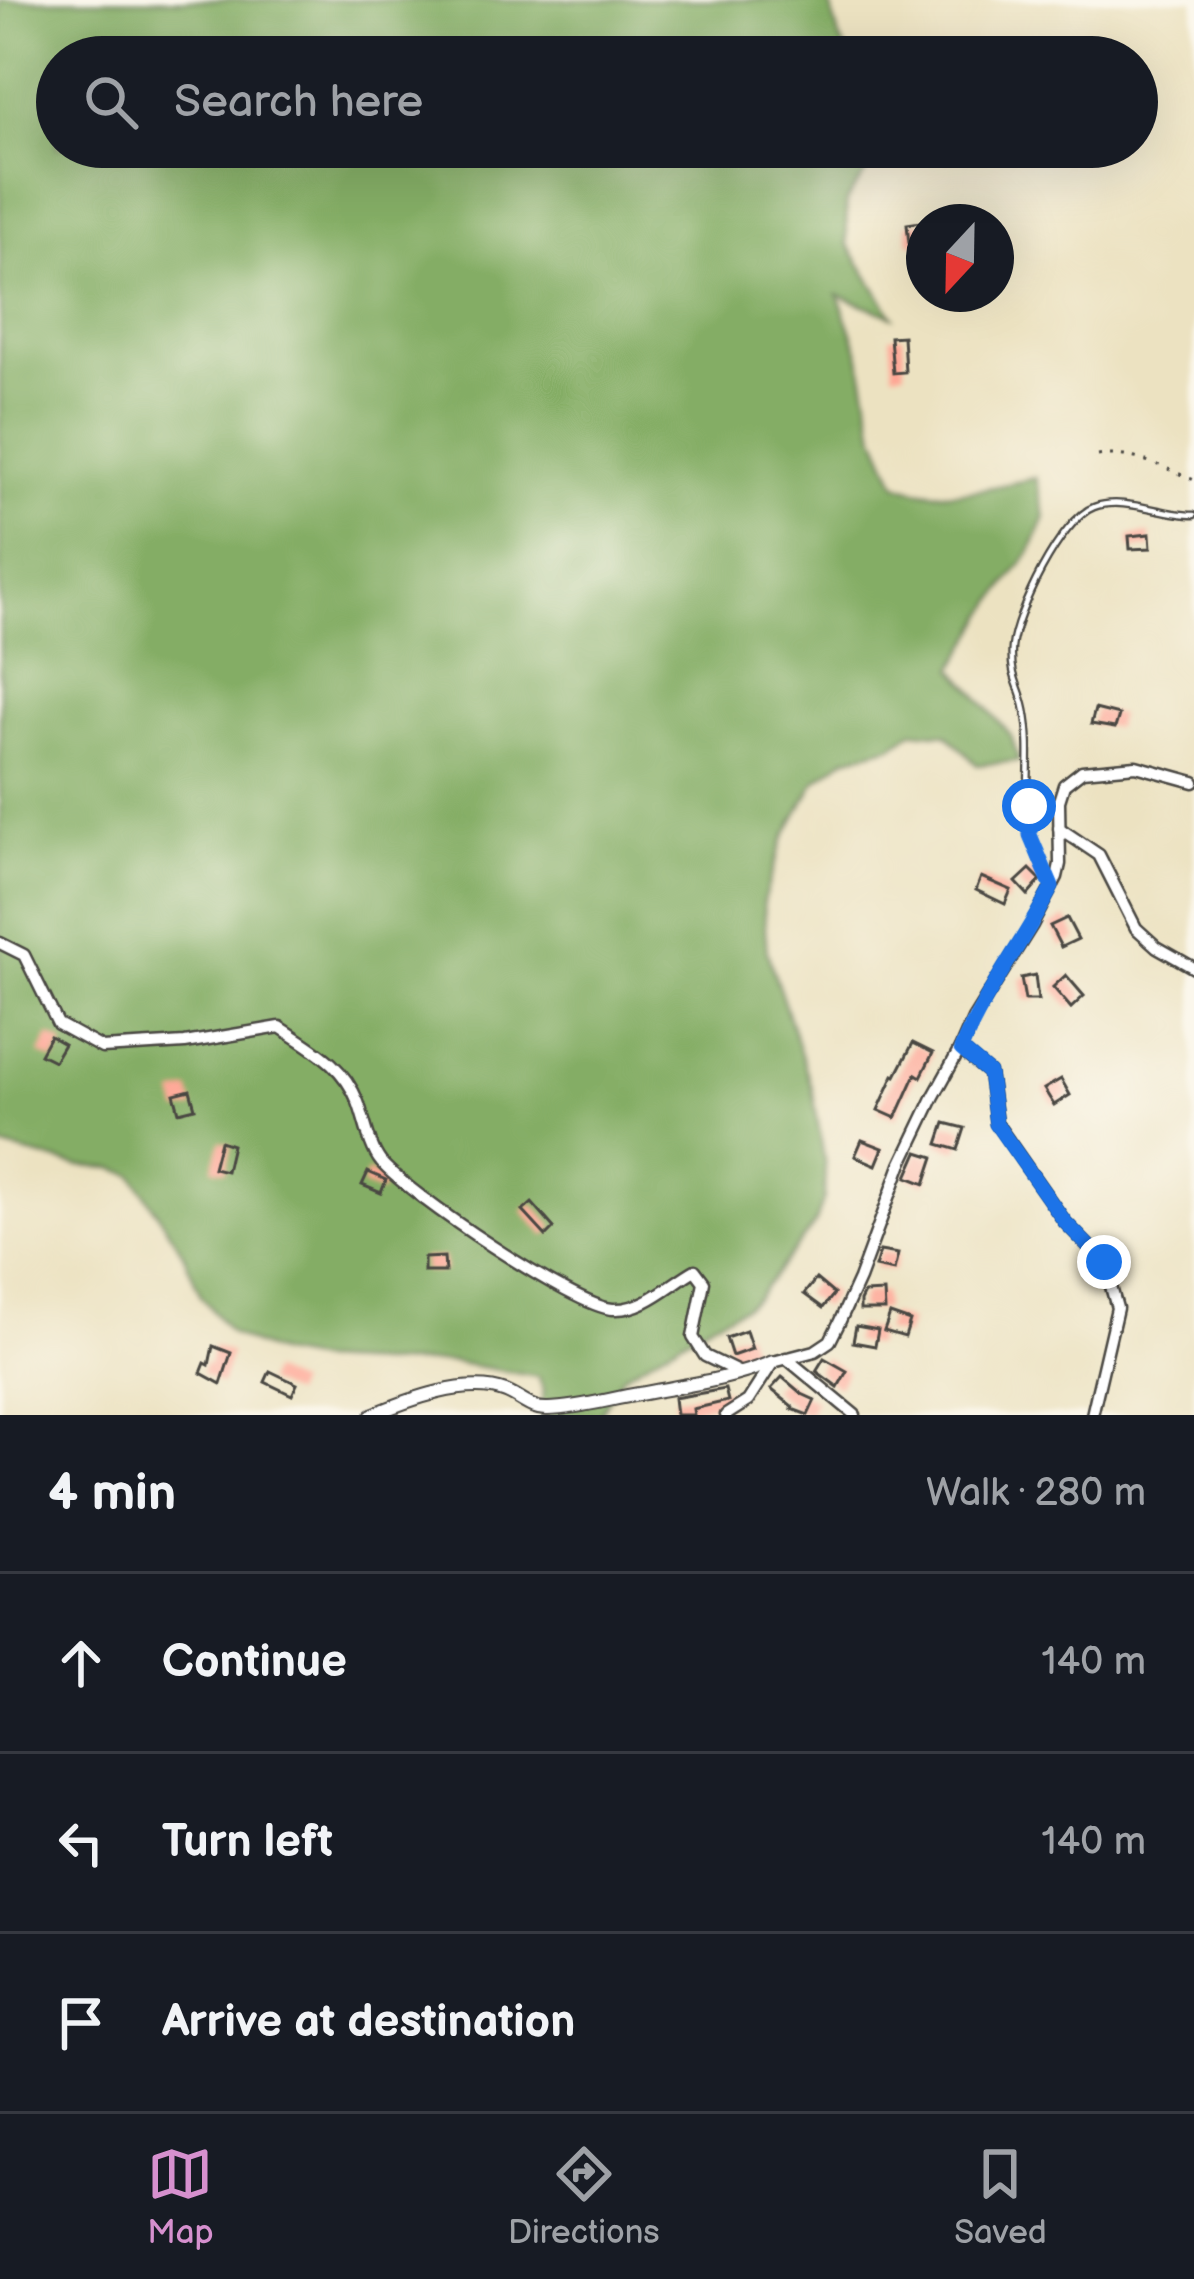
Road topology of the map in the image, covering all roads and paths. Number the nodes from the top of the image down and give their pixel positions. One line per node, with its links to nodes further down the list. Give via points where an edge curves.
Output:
1 (1098, 456): 2 (path, via 1150,462)
2 (1194, 480)
3 (1194, 515): 6 (lane, via 1094,506 1054,545 1028,598 1012,642 1012,675 1025,706 1030,835)
4 (1194, 782): 5 (street, via 1136,766 1082,771 1064,785)
5 (1059, 828): 6 (street); 8 (street, via 1099,855 1136,928)
6 (1052, 887): 9 (street)
7 (0, 944): 11 (street, via 24,955 58,1024 102,1048 280,1027 334,1064 356,1097 378,1160 566,1291 613,1310 646,1301 695,1270 704,1282 693,1337 705,1356)
8 (1194, 968)
9 (961, 1049): 10 (street, via 901,1165 830,1341); 15 (street, via 989,1073 996,1124 1028,1173 1104,1262 1117,1308)
10 (780, 1360): 11 (street); 13 (street, via 748,1402); 14 (street)
11 (742, 1375): 12 (street, via 545,1409 505,1391 445,1389)
12 (372, 1415)
13 (726, 1415)
14 (855, 1415)
15 (1092, 1415)

